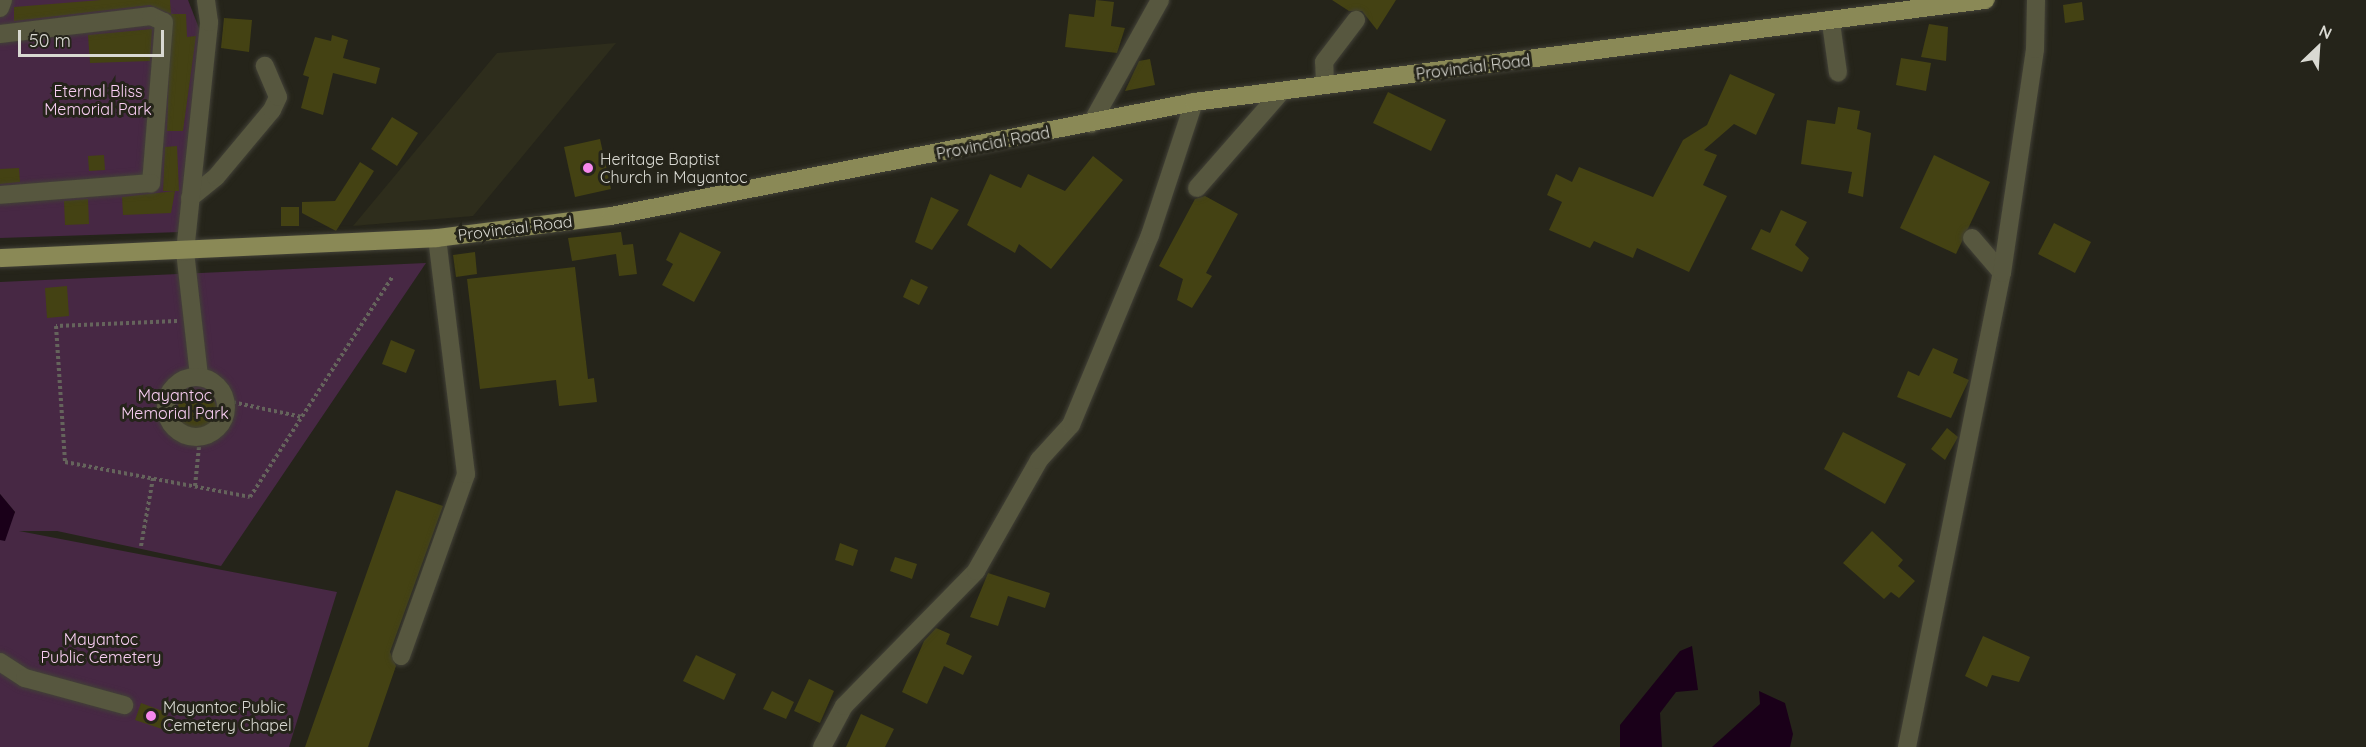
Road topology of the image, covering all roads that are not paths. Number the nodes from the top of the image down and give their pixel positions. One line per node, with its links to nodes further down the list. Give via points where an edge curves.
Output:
1 (3, 0): 6 (street)
2 (206, 0): 18 (street, via 209,22)
3 (1160, 0): 15 (street)
4 (1985, 0): 8 (main road, Provincial Road)
5 (2036, 0): 23 (street, via 2035,49)
6 (0, 8)
7 (1356, 20): 12 (street, via 1324,62)
8 (1831, 23): 11 (street); 12 (main road, Provincial Road)
9 (0, 34): 17 (street, via 151,16 164,22 150,183)
10 (266, 66): 18 (street, via 278,98 272,110 216,177)
11 (1838, 73)
12 (1325, 85): 13 (main road, Provincial Road)
13 (1282, 91): 14 (main road, Provincial Road); 16 (street)
14 (1194, 102): 15 (main road, Provincial Road); 28 (street, via 1150,235 1071,425 1039,460 976,571 844,706)
15 (1091, 124): 20 (main road, Provincial Road, via 656,208)
16 (1197, 188)
17 (0, 195)
18 (190, 198): 21 (street)
19 (1972, 237): 23 (street)
20 (437, 238): 21 (main road, Provincial Road); 25 (street, via 466,474)
21 (185, 252): 22 (main road, Provincial Road); 24 (street)
22 (0, 258)
23 (2002, 273): 29 (street)
24 (199, 376): 24 (street, via 179,381 166,407 173,426 200,437 218,428 227,401 217,384)
25 (401, 656)
26 (0, 662): 27 (street, via 25,678)
27 (124, 705)
28 (822, 747)
29 (1906, 747)

